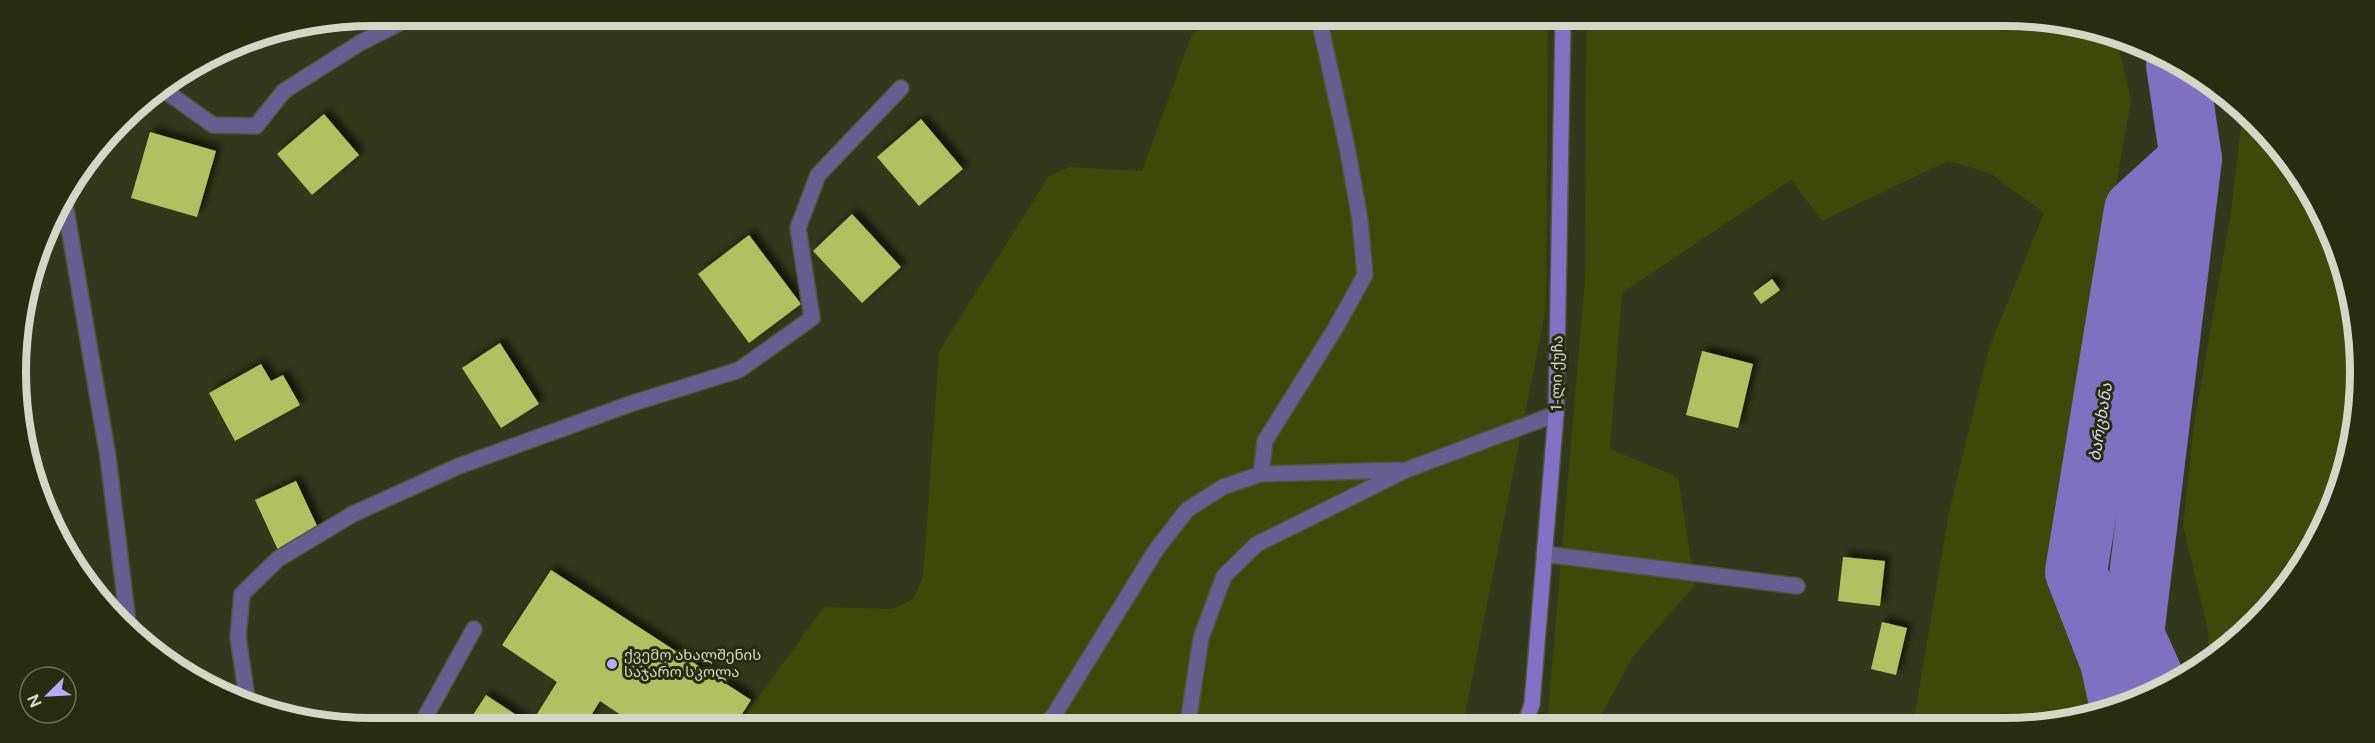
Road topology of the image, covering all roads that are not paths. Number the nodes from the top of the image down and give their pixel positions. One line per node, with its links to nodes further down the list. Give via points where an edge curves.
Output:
1 (393, 26): 5 (street, via 284,91 256,126 213,124)
2 (1321, 26): 9 (street, via 1347,147 1365,275 1265,441)
3 (1563, 26): 7 (street, 1-ლი ქუჩა)
4 (901, 88): 14 (street, via 818,175 798,228 812,318 739,370 630,404 459,466 353,514 278,559 242,594 238,637)
5 (168, 92)
6 (66, 209): 12 (street, via 108,457)
7 (1556, 414): 8 (street); 10 (street, 1-ლი ქუჩა)
8 (1406, 470): 9 (street); 17 (street, via 1257,544 1224,576 1201,638)
9 (1261, 474): 16 (street, via 1223,488 1187,510 1156,550)
10 (1544, 554): 11 (street); 18 (street, 1-ლი ქუჩა)
11 (1797, 586)
12 (127, 616)
13 (474, 628): 15 (street)
14 (246, 694)
15 (425, 718)
16 (1051, 718)
17 (1189, 718)
18 (1528, 718)

